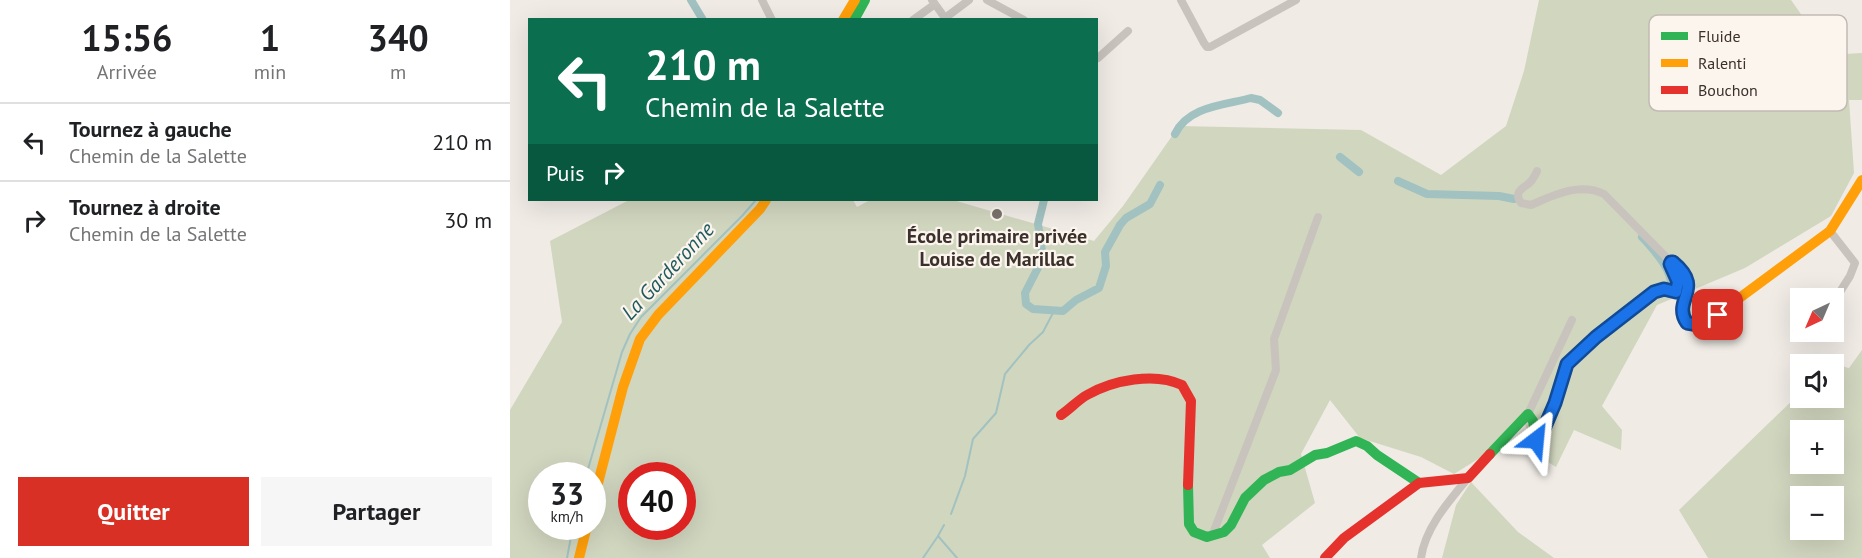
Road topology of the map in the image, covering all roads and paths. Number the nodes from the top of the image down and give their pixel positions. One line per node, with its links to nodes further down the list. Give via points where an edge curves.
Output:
1 (762, 0): 9 (street)
2 (855, 0): 10 (street)
3 (865, 0): 11 (street)
4 (969, 0): 14 (street)
5 (987, 0): 15 (street)
6 (1182, 0): 7 (street, via 1204,43 1210,47)
7 (1296, 0)
8 (933, 2): 12 (street); 13 (street)
9 (771, 18)
10 (847, 18)
11 (848, 18)
12 (914, 18)
13 (944, 18)
14 (946, 18)
15 (1020, 18)
16 (1128, 31): 17 (street)
17 (1098, 59)
18 (1537, 171): 23 (street, via 1518,192 1524,204 1593,189 1604,194)
19 (1862, 180): 22 (street)
20 (763, 204): 28 (street, via 648,327 633,354)
21 (1318, 217): 31 (street, via 1274,339 1276,370)
22 (1830, 231): 23 (street, via 1699,325 1687,323 1682,315 1688,281 1684,272); 24 (street, via 1855,263)
23 (1671, 262): 26 (street, via 1678,282 1676,292 1654,292 1567,364 1555,403 1536,440)
24 (1842, 288)
25 (1572, 320): 26 (street)
26 (1528, 414): 29 (street)
27 (1061, 415): 31 (street, via 1090,393 1107,386 1146,379 1182,385 1191,401 1189,524 1194,532)
28 (603, 462)
29 (1468, 478): 30 (street); 35 (street, via 1422,546)
30 (1419, 483): 31 (street, via 1356,441 1315,455 1264,480 1245,498 1231,525); 34 (street, via 1344,538)
31 (1212, 536)
32 (584, 540): 33 (street)
33 (579, 558)
34 (1325, 558)
35 (1421, 558)

